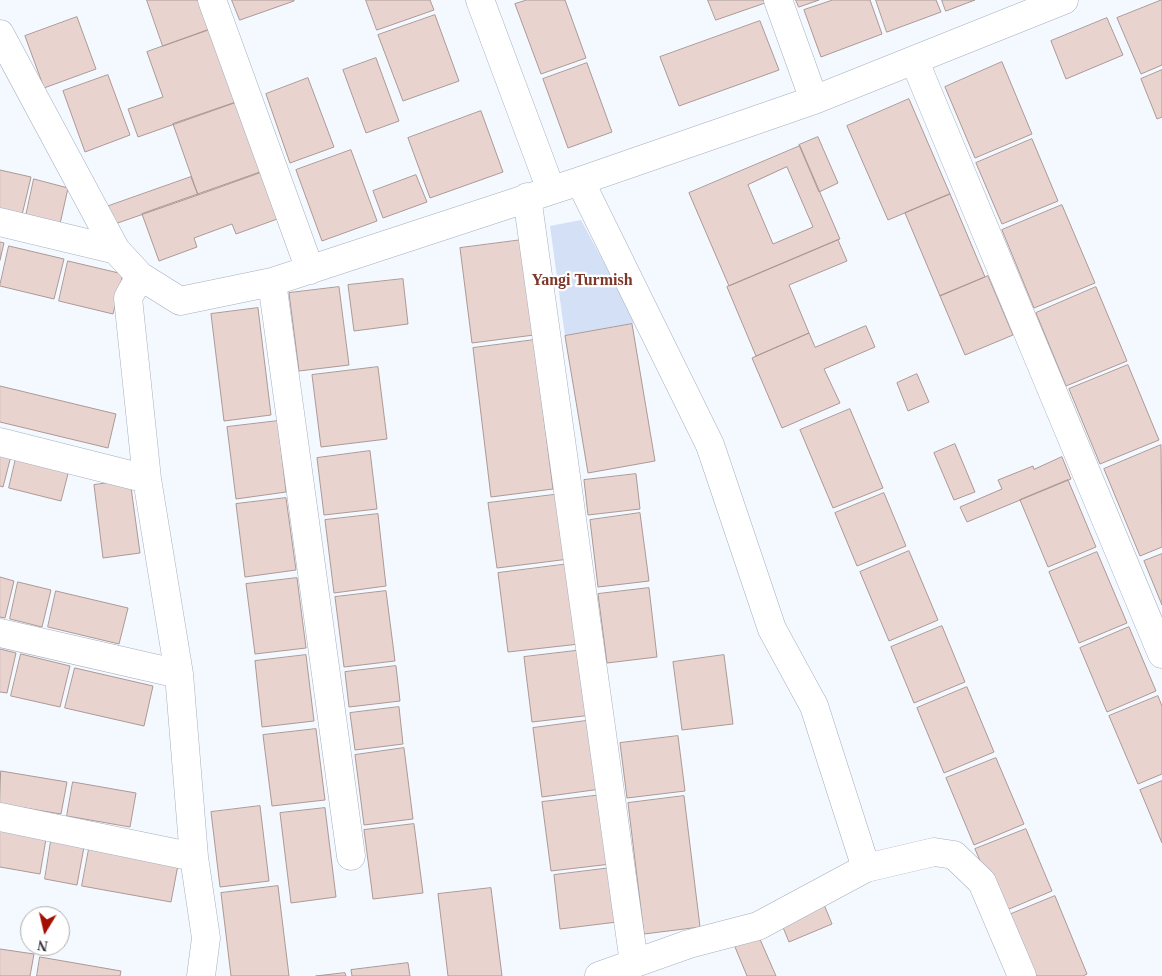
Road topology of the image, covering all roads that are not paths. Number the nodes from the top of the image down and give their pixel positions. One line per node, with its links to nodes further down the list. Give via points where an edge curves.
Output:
1 (212, 0): 12 (street)
2 (480, 0): 9 (street)
3 (778, 0): 7 (street)
4 (1064, 0): 6 (street)
5 (0, 34): 11 (street)
6 (915, 62): 7 (street); 18 (street)
7 (814, 100): 8 (street)
8 (580, 181): 9 (street); 23 (street, via 710,445 772,629 814,706)
9 (539, 193): 12 (street); 24 (street)
10 (0, 222): 11 (street)
11 (116, 250): 13 (street)
12 (310, 270): 14 (street)
13 (140, 276): 14 (street, via 180,301); 16 (street, via 128,298)
14 (272, 282): 21 (street)
15 (0, 442): 16 (street)
16 (148, 479): 19 (street)
17 (0, 633): 19 (street)
18 (1162, 654)
19 (179, 674): 22 (street)
20 (0, 817): 22 (street)
21 (351, 856)
22 (194, 857): 25 (street, via 206,938)
23 (866, 868): 24 (street, via 758,926); 27 (street, via 934,852 954,855 982,882)
24 (634, 963): 26 (street)
25 (201, 976)
26 (599, 976)
27 (1022, 976)

